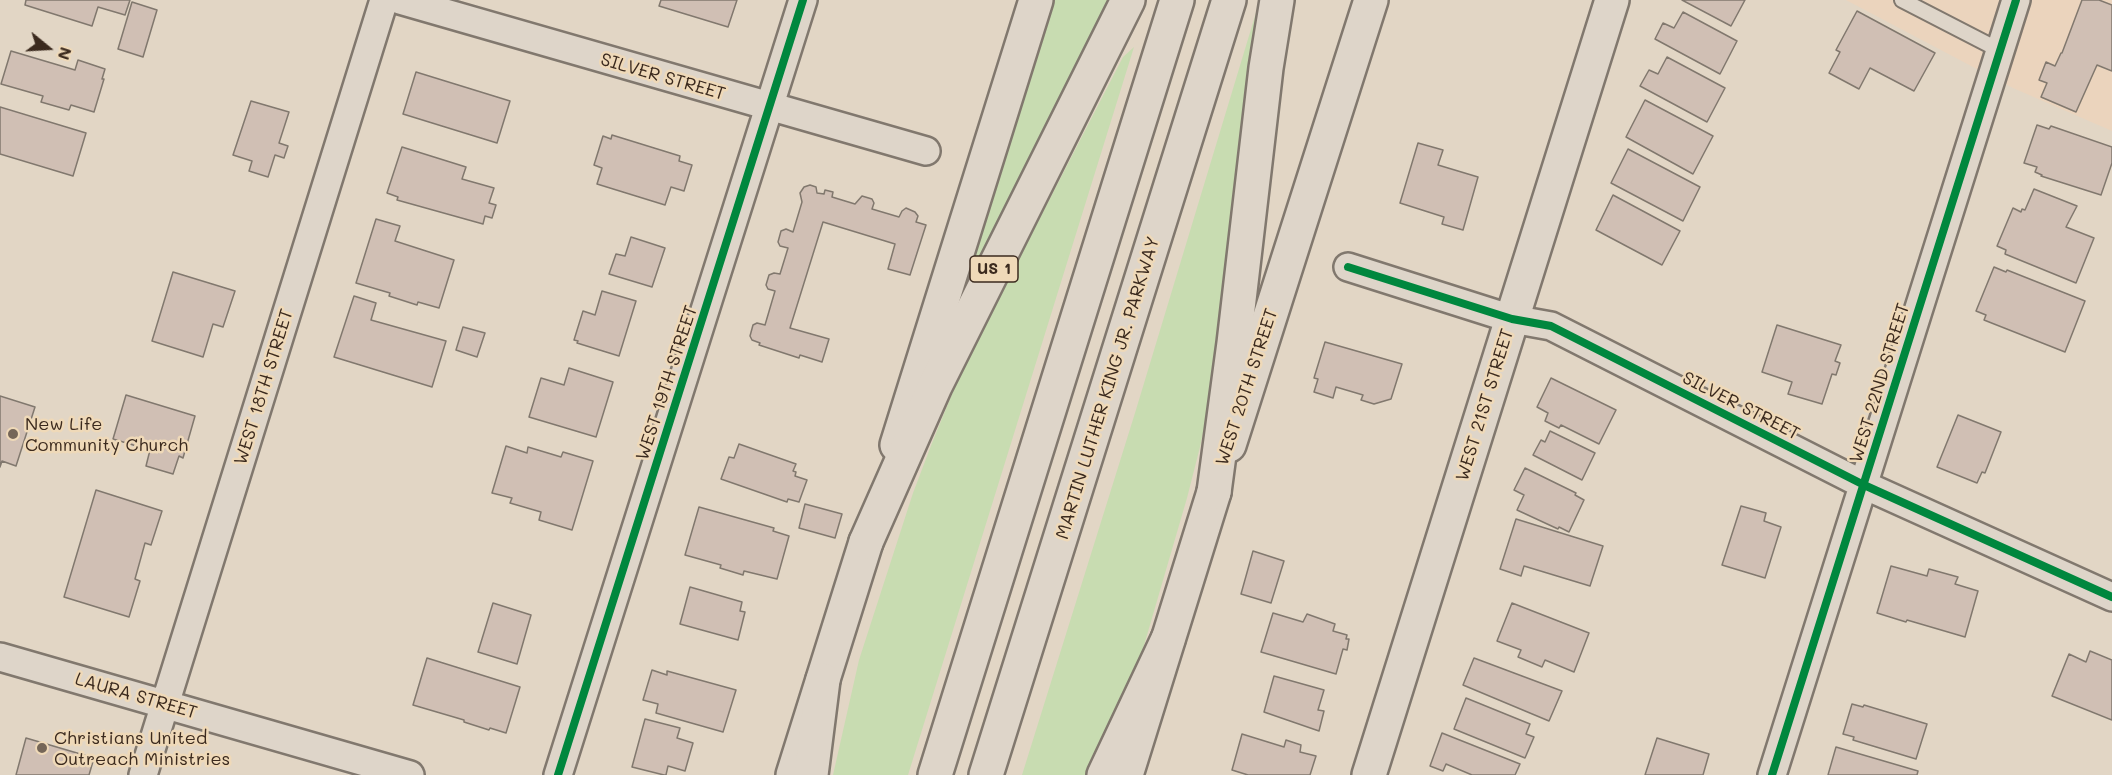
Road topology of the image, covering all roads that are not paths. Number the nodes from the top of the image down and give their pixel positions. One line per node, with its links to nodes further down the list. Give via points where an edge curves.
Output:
1 (384, 0): 25 (street, WEST 18TH STREET)
2 (400, 0): 14 (street, SILVER STREET)
3 (803, 0): 14 (street, WEST 19TH STREET)
4 (1036, 0): 20 (main road)
5 (1128, 0): 20 (main road, US 1, via 935,386)
6 (1177, 0): 31 (main road)
7 (1229, 0): 32 (main road, MARTIN LUTHER KING JR. PARKWAY)
8 (1277, 0): 19 (main road)
9 (1371, 0): 19 (main road, WEST 20TH STREET)
10 (1612, 0): 17 (main road, WEST 21ST STREET)
11 (1902, 0): 13 (lane)
12 (2016, 0): 13 (street, WEST 22ND STREET)
13 (1999, 50): 18 (street, WEST 22ND STREET)
14 (770, 107): 15 (street, SILVER STREET); 28 (street, WEST 19TH STREET)
15 (926, 152)
16 (1347, 267): 17 (street, SILVER STREET)
17 (1512, 319): 18 (street, SILVER STREET, via 1551,326); 35 (main road, WEST 21ST STREET)
18 (1864, 484): 21 (street, SILVER STREET); 36 (street, WEST 22ND STREET)
19 (1214, 492): 22 (main road, WEST 20TH STREET)
20 (866, 542): 24 (main road, US 1)
21 (2112, 597)
22 (1168, 639): 33 (main road); 34 (main road, WEST 20TH STREET)
23 (0, 657): 25 (street, LAURA STREET)
24 (823, 680): 29 (main road, US 1); 30 (main road)
25 (165, 704): 26 (street, WEST 18TH STREET); 27 (street, LAURA STREET)
26 (143, 775)
27 (410, 775)
28 (558, 775)
29 (793, 775)
30 (811, 775)
31 (935, 775)
32 (986, 775)
33 (1104, 775)
34 (1126, 775)
35 (1369, 775)
36 (1772, 775)

